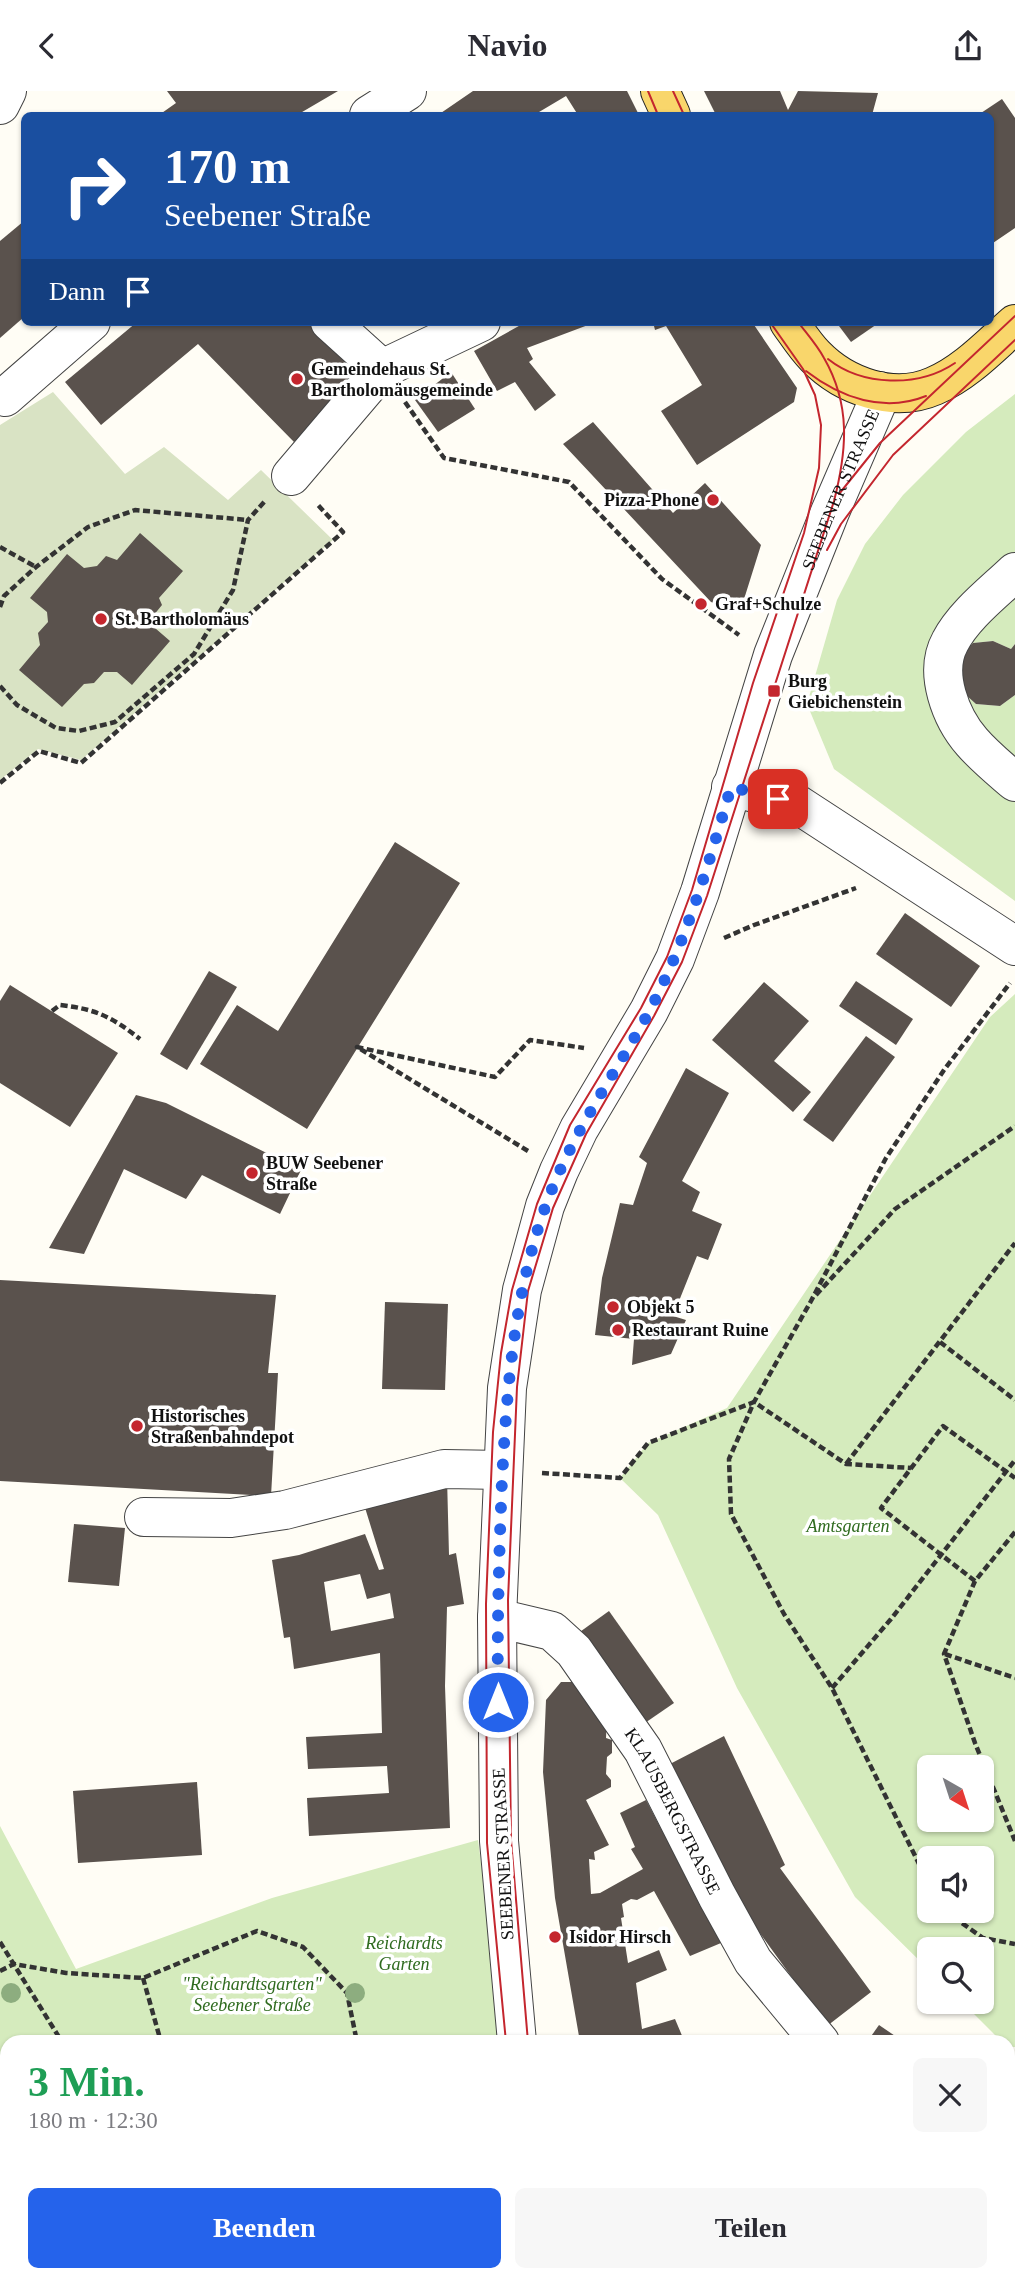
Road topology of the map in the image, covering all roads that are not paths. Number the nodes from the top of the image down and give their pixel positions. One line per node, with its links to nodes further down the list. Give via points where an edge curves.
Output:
1 (7, 91): 4 (street)
2 (407, 91): 5 (street)
3 (660, 91): 6 (main road)
4 (0, 105)
5 (374, 112)
6 (670, 112)
7 (1015, 324): 13 (main road, via 964,368 933,387)
8 (86, 326): 14 (street)
9 (334, 326): 12 (street)
10 (473, 326): 12 (street)
11 (792, 326): 13 (main road, via 838,376)
12 (382, 369): 15 (street)
13 (879, 391): 18 (street, SEEBENER STRASSE, via 772,655)
14 (5, 397)
15 (291, 475)
16 (1015, 572): 17 (street, via 965,621 949,643 943,663 945,686 970,740)
17 (1015, 782)
18 (731, 787): 19 (street, via 797,804); 20 (street, SEEBENER STRASSE, via 700,892 674,959 649,1011 579,1129 545,1206 522,1290 507,1388)
19 (1015, 946)
20 (503, 1470): 21 (street, via 444,1469 285,1510 231,1518); 22 (street, SEEBENER STRASSE)
21 (144, 1517)
22 (497, 1618): 23 (street, SEEBENER STRASSE, via 499,1841); 24 (street, KLAUSBERGSTRASSE, via 552,1631 574,1651 643,1750 754,1961)
23 (516, 2035)
24 (814, 2035)

